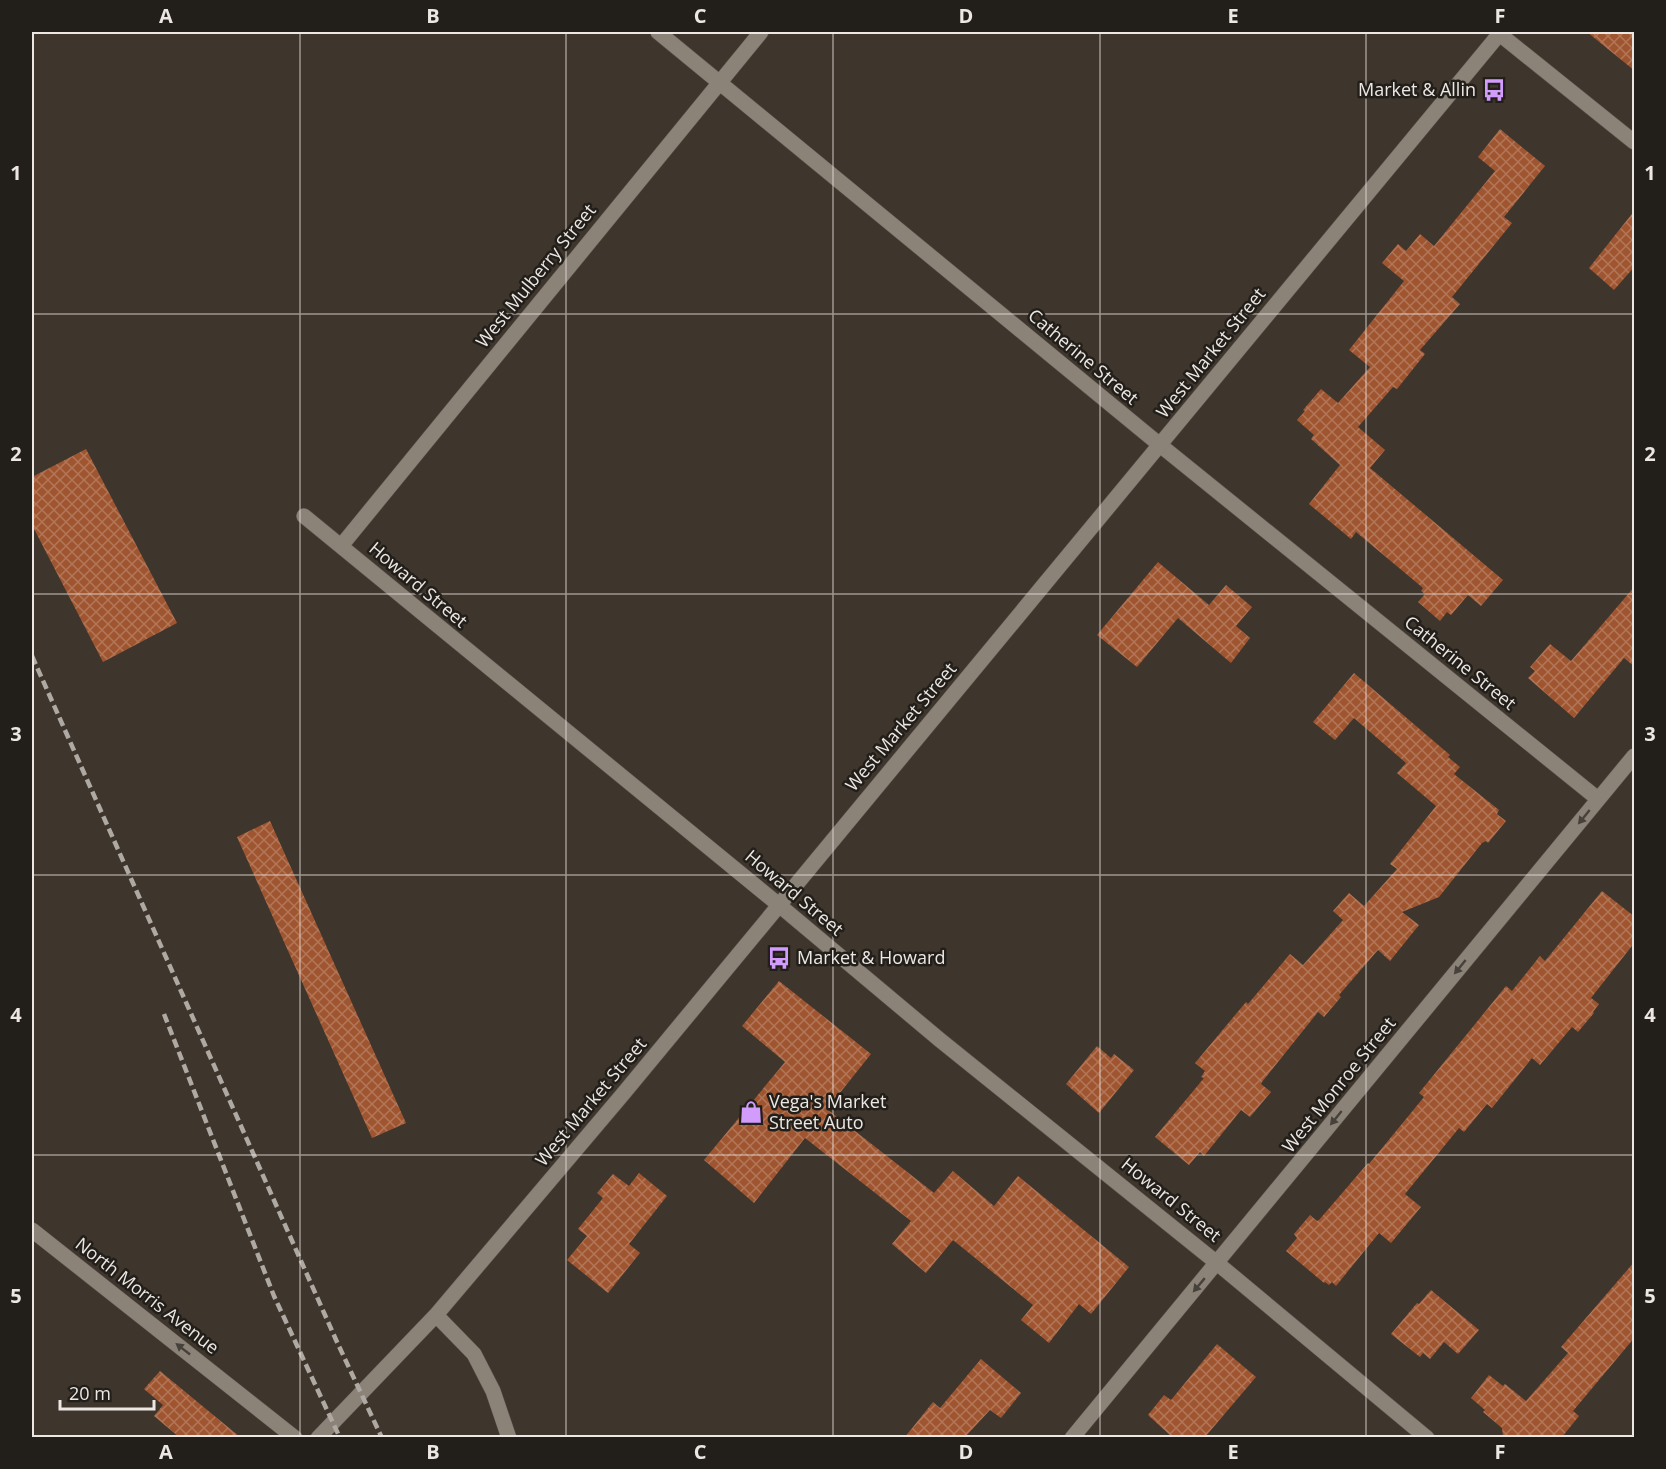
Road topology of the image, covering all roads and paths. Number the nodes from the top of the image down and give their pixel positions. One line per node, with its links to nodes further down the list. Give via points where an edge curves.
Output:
1 (658, 32): 4 (street, Catherine Street)
2 (761, 32): 4 (street, West Mulberry Street)
3 (1499, 32): 5 (street); 6 (street, West Market Street)
4 (719, 82): 6 (street, Catherine Street); 8 (street, West Mulberry Street)
5 (1635, 142)
6 (1160, 446): 10 (street, Catherine Street); 11 (street, West Market Street)
7 (304, 516): 8 (street, Howard Street)
8 (341, 546): 11 (street, Howard Street)
9 (1635, 756): 10 (street, West Monroe Street)
10 (1598, 799): 13 (street, West Monroe Street, one-way to 13)
11 (779, 904): 13 (street, Howard Street, via 940,1040); 14 (street, West Market Street)
12 (32, 1230): 15 (street, North Morris Avenue, one-way to 12)
13 (1217, 1263): 18 (street, West Monroe Street, one-way to 18); 19 (street, Howard Street)
14 (436, 1315): 16 (street, West Market Street); 17 (street, via 474,1354 493,1391)
15 (295, 1437)
16 (318, 1437)
17 (509, 1437)
18 (1072, 1437)
19 (1427, 1437)

